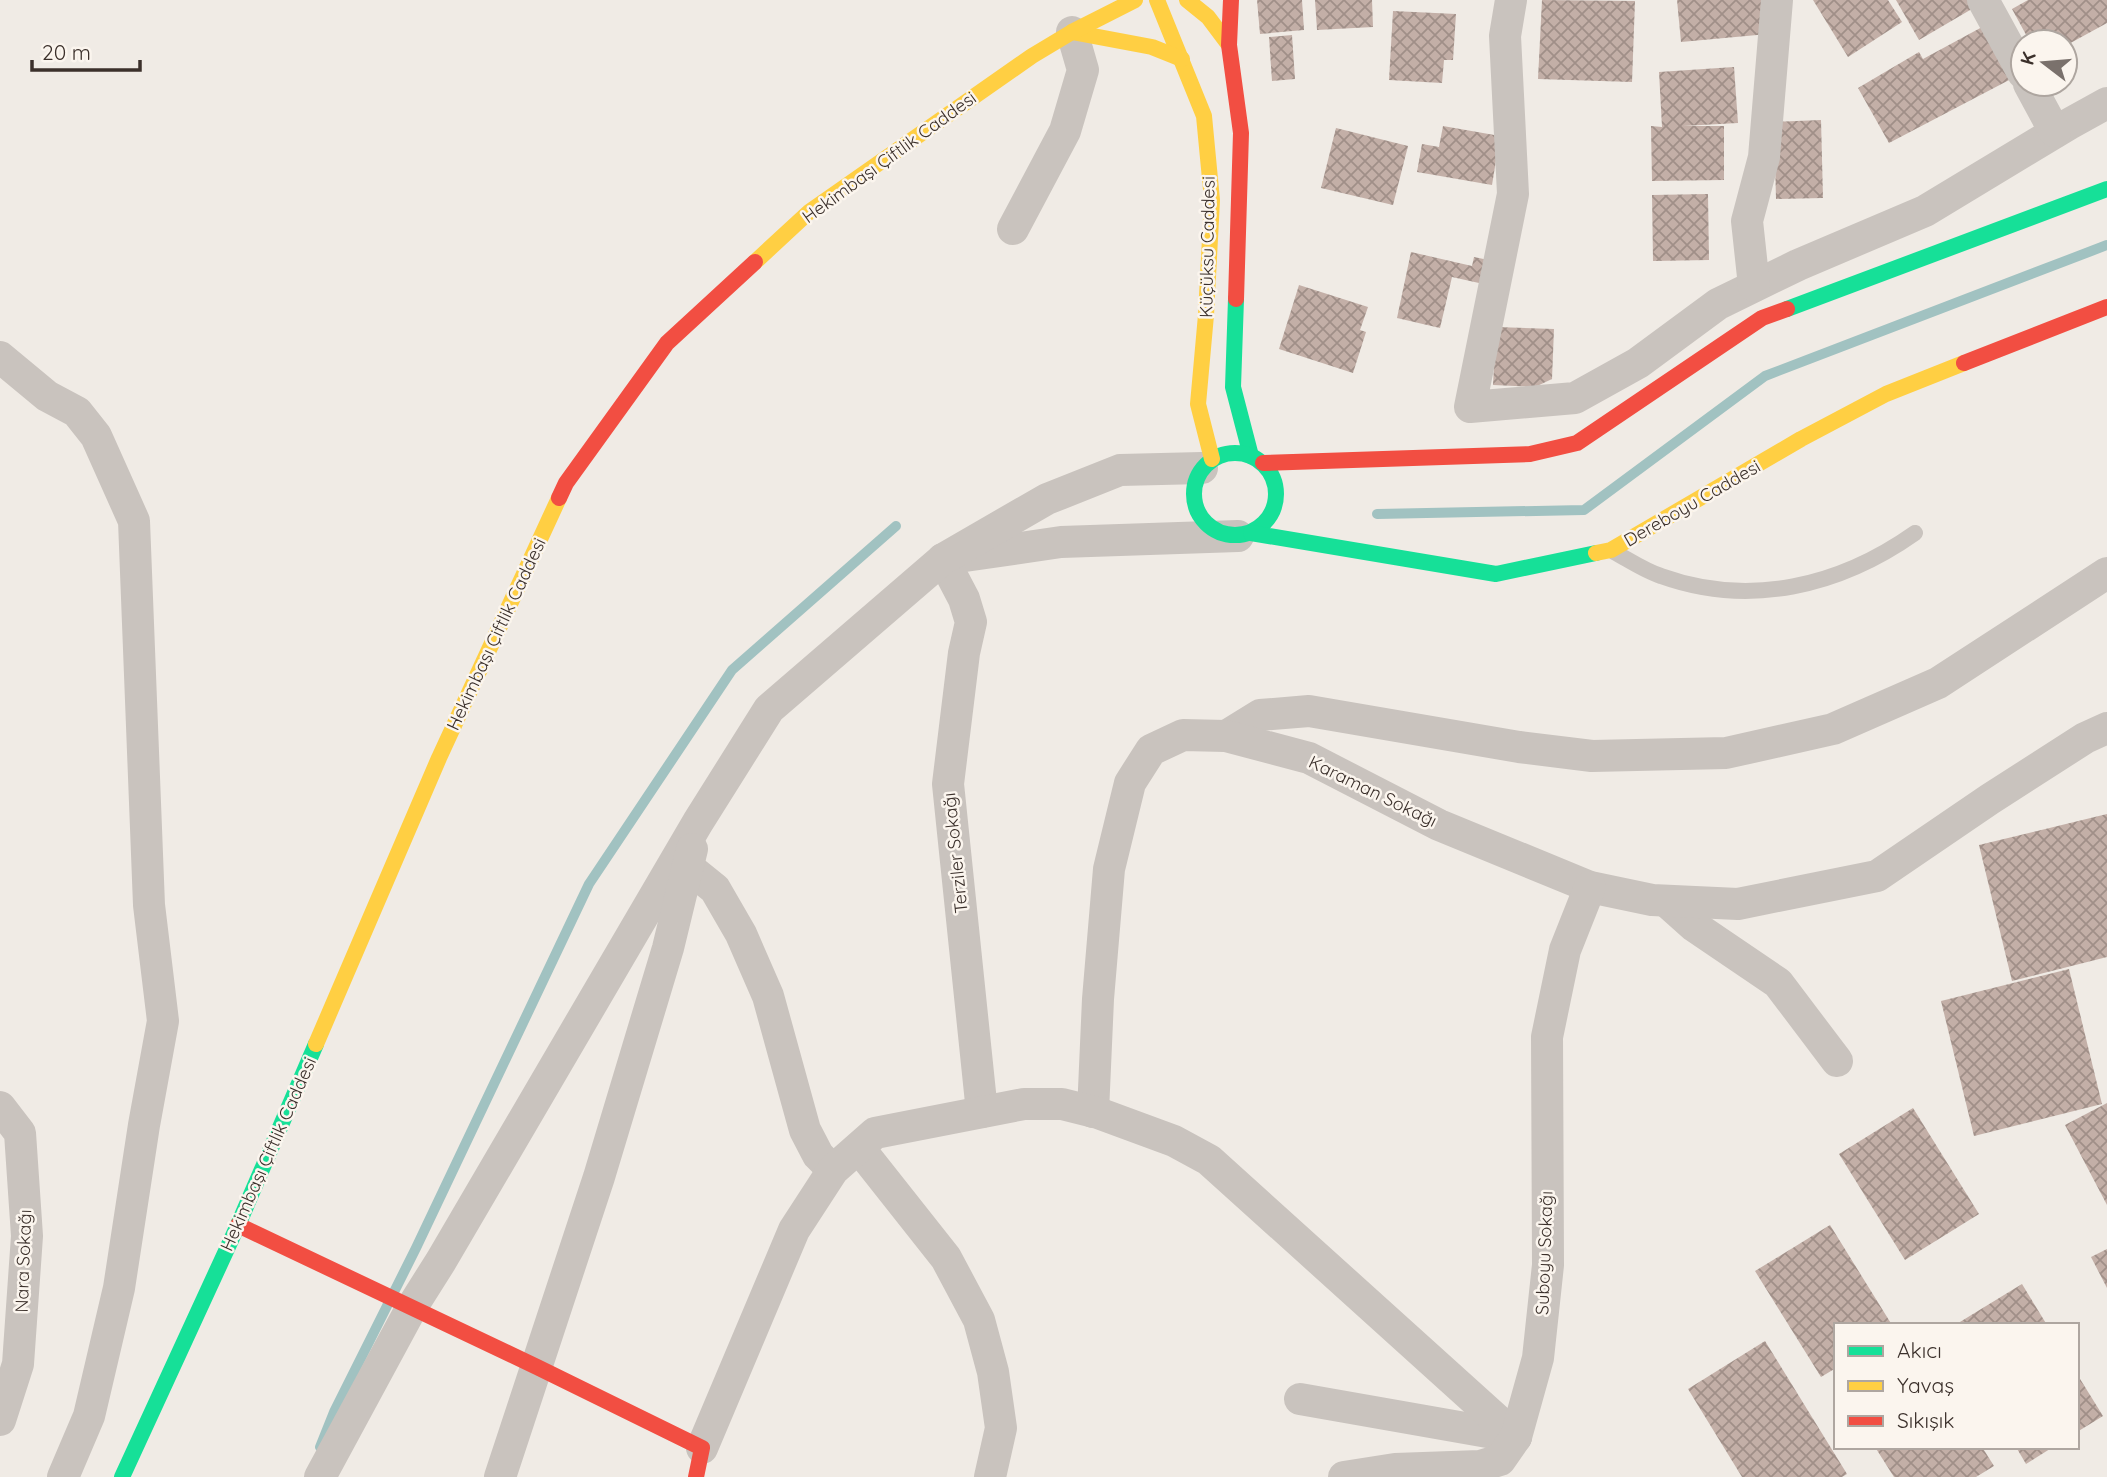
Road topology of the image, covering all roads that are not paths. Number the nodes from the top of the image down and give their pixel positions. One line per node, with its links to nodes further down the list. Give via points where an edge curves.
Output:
1 (1096, 0): 9 (main road)
2 (1135, 0): 9 (main road, Hekimbaşı Çiftlik Caddesi)
3 (1157, 0): 12 (main road, Küçüksu Caddesi)
4 (1187, 0): 10 (main road, via 1208,17)
5 (1231, 0): 10 (main road, Küçüksu Caddesi)
6 (1511, 0): 18 (street, via 1505,36 1513,194 1471,407 1575,398 1639,363 1718,303)
7 (1777, 0): 18 (street, via 1764,157 1747,221)
8 (1983, 0): 11 (street)
9 (1072, 32): 12 (main road, via 1152,47); 17 (street, via 1083,70 1065,131); 40 (main road, Hekimbaşı Çiftlik Caddesi, via 809,212 667,343 566,483 439,758)
10 (1229, 45): 21 (main road, Küçüksu Caddesi, via 1241,133 1233,387)
11 (2009, 48)
12 (1182, 59): 22 (main road, Küçüksu Caddesi, via 1204,116 1212,200 1198,404)
13 (2037, 98): 15 (street)
14 (2107, 103): 15 (street)
15 (2055, 132): 18 (street, via 1925,211)
16 (2107, 189): 21 (main road, via 1762,318 1577,443 1530,454)
17 (1013, 229)
18 (1754, 286)
19 (2107, 307): 25 (main road, Dereboyu Caddesi, via 1886,394)
20 (0, 356): 47 (street, via 47,396 77,412 96,436 134,521 149,905 163,1021 119,1287 89,1416)
21 (1257, 460): 22 (main road, via 1238,453); 24 (main road, via 1271,474 1276,501 1263,526)
22 (1207, 463): 24 (main road, via 1193,494 1201,519 1224,535); 26 (street, via 1119,470 1047,499)
23 (1915, 533): 25 (lane, via 1888,552 1828,579 1763,590 1694,585 1660,576)
24 (1244, 535): 25 (main road, Dereboyu Caddesi, via 1496,574); 26 (street, via 1061,542)
25 (1611, 550)
26 (943, 559): 30 (street, via 769,709); 36 (street, Terziler Sokağı, via 971,622 948,784)
27 (2107, 573): 29 (street, via 1938,683 1833,729 1726,752 1592,756 1309,711 1260,715)
28 (2107, 728): 33 (street, Karaman Sokağı, via 2011,785 1877,876 1738,904)
29 (1226, 736): 32 (street, Karaman Sokağı, via 1309,758 1439,825); 37 (street, Karaman Sokağı, via 1183,735 1152,750 1130,783 1108,869)
30 (698, 822): 31 (street); 41 (street, via 441,1261)
31 (689, 868): 39 (street, via 715,889 741,934 768,996 805,1130 818,1155); 42 (street, via 599,1177)
32 (1590, 887): 33 (street, Karaman Sokağı); 45 (street, Suboyu Sokağı, via 1565,950 1547,1037 1548,1265 1538,1358)
33 (1666, 901): 34 (street, via 1694,926 1778,983)
34 (1837, 1061)
35 (0, 1107): 44 (street, Nara Sokağı, via 20,1133 27,1236 18,1364)
36 (982, 1112): 37 (street, via 1024,1104 1062,1104); 38 (street, via 875,1133)
37 (1093, 1112): 45 (street, via 1174,1141 1209,1160)
38 (859, 1148): 39 (street); 51 (street, via 946,1258 979,1320 1001,1428)
39 (833, 1170): 46 (street, via 794,1230)
40 (237, 1225): 41 (main road); 48 (main road, Hekimbaşı Çiftlik Caddesi)
41 (406, 1304): 42 (main road); 49 (street)
42 (537, 1367): 46 (main road); 50 (street)
43 (1300, 1399): 45 (street)
44 (0, 1420)
45 (1516, 1437): 52 (street, Suboyu Sokağı, via 1500,1460 1480,1465)
46 (699, 1462)
47 (63, 1477)
48 (122, 1477)
49 (320, 1477)
50 (500, 1477)
51 (990, 1477)
52 (1344, 1477)

